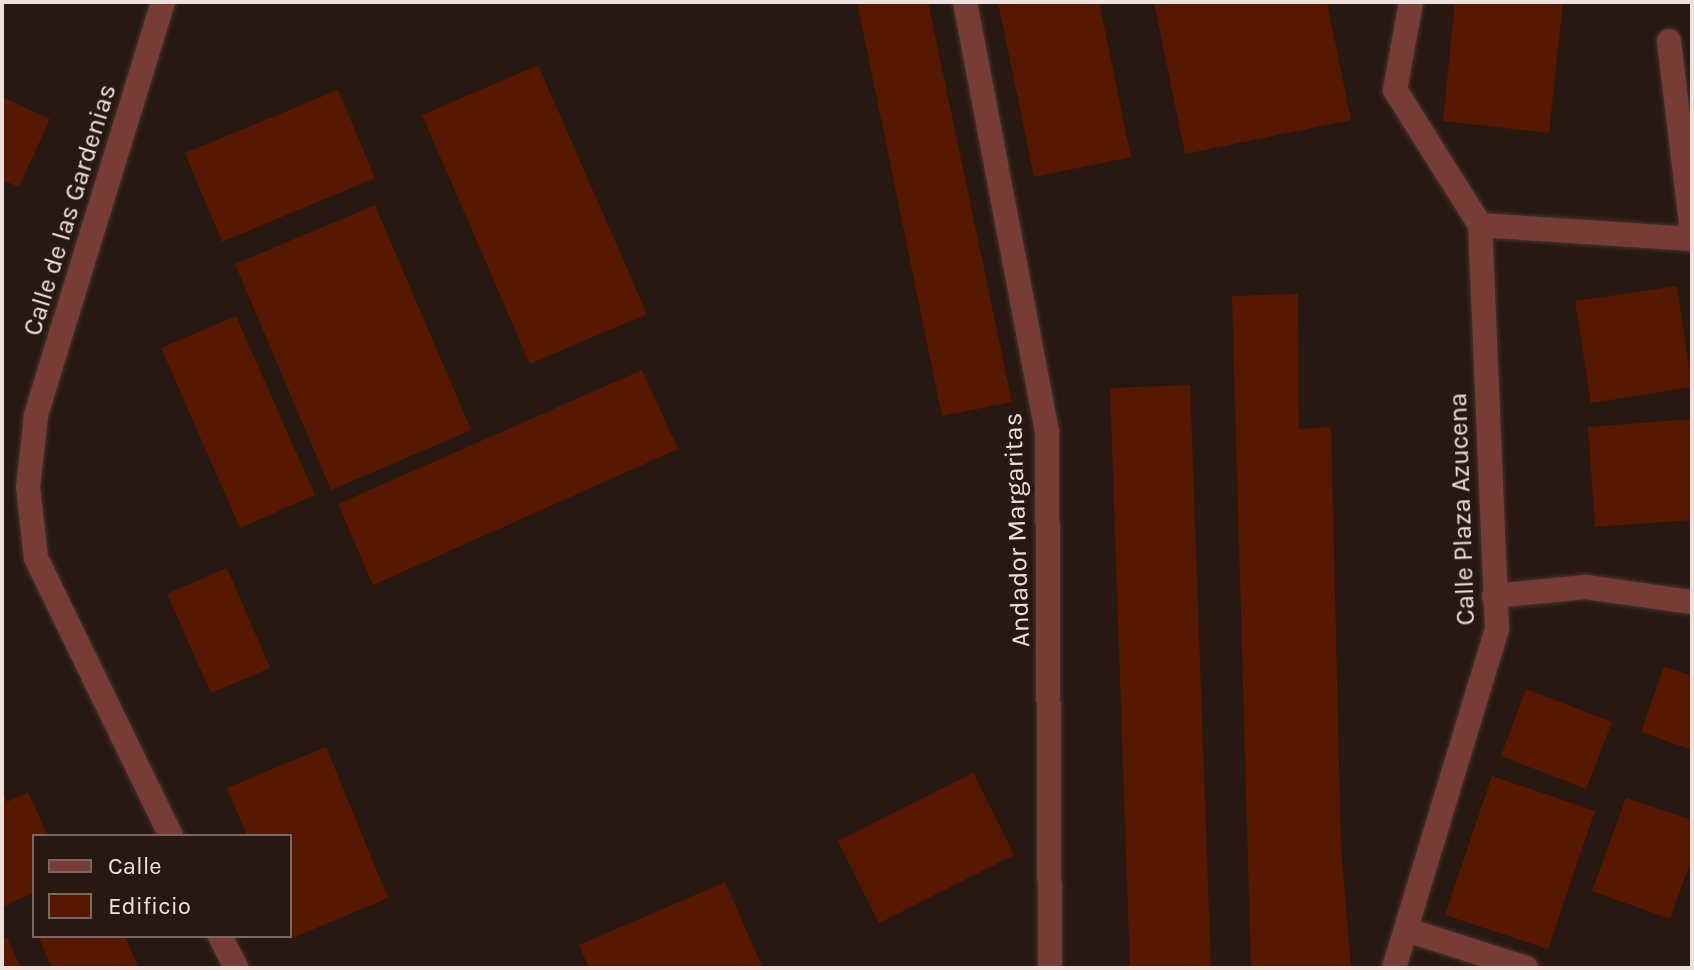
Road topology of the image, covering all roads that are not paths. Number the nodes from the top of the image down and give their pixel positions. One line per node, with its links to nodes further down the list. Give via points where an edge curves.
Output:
1 (163, 2): 10 (street, Calle de las Gardenias, via 36,416 28,487 36,558)
2 (965, 2): 14 (street, Andador Margaritas, via 1047,431)
3 (1411, 2): 5 (street, via 1395,90)
4 (1669, 41): 6 (street)
5 (1480, 225): 7 (street); 8 (street, Calle Plaza Azucena)
6 (1692, 231)
7 (1692, 239)
8 (1494, 596): 9 (street, via 1586,587); 11 (street, Calle Plaza Azucena, via 1497,628)
9 (1692, 602)
10 (170, 834)
11 (1407, 930): 15 (street, Calle Plaza Azucena); 16 (street)
12 (221, 938): 13 (street)
13 (236, 968)
14 (1050, 968)
15 (1394, 968)
16 (1526, 968)

